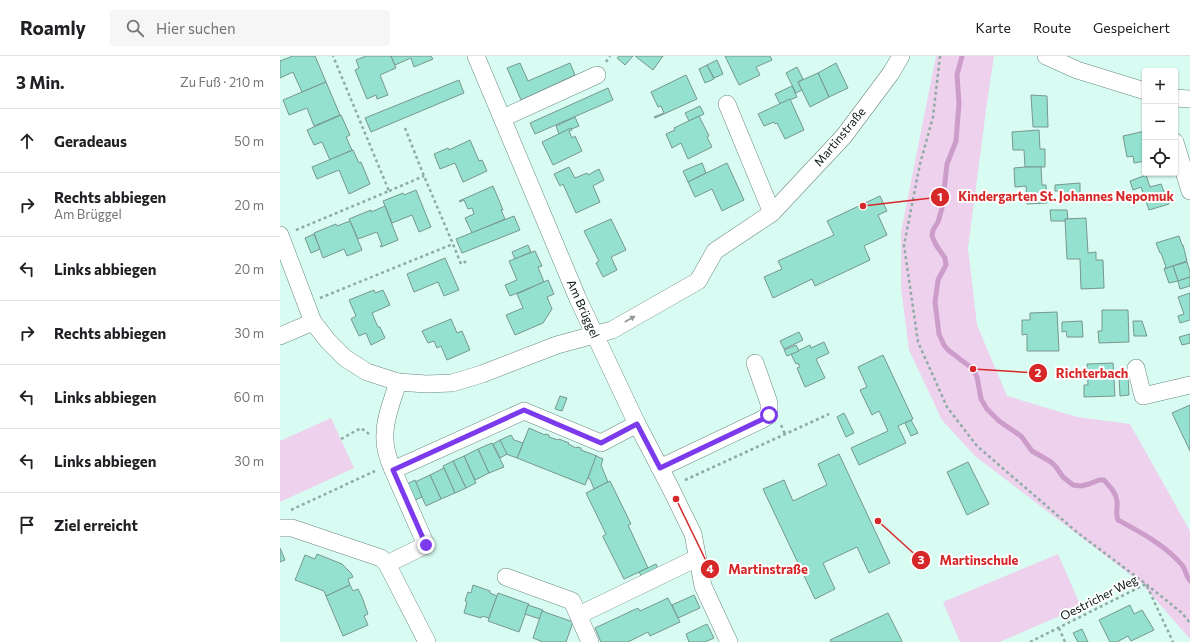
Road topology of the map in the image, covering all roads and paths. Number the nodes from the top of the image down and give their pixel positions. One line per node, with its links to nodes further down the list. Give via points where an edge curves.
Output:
1 (333, 56): 15 (path)
2 (476, 56): 11 (street, Am Brüggel)
3 (901, 56): 17 (street, Martinstraße, via 844,136)
4 (940, 56): 40 (path, via 933,117 920,164 904,245 918,342 947,407 977,446 1078,533)
5 (1046, 56): 7 (street, via 1077,70)
6 (597, 75): 11 (street)
7 (1142, 90)
8 (1178, 98): 9 (street)
9 (1190, 99)
10 (727, 104): 17 (street)
11 (502, 118): 23 (street, Am Brüggel)
12 (405, 128): 14 (path)
13 (1178, 152): 16 (street)
14 (424, 176): 15 (path); 19 (path)
15 (389, 191): 18 (path)
16 (1190, 191)
17 (772, 213): 23 (street, Martinstraße, one-way to 17, via 612,330 698,281 715,251)
18 (280, 236): 21 (street, Martinstraße)
19 (453, 244): 20 (path, via 461,264); 21 (path)
20 (467, 262)
21 (305, 304): 22 (street, Martinstraße)
22 (312, 322): 24 (street); 27 (street, Martinstraße, via 345,358 367,372)
23 (594, 335): 27 (street, Martinstraße, via 557,345 452,383); 30 (street, Am Brüggel)
24 (280, 336)
25 (755, 363): 33 (street, via 769,403 769,415)
26 (1136, 368): 28 (street, via 1143,396)
27 (398, 382): 32 (street, via 385,433)
28 (1190, 385)
29 (829, 414): 34 (path)
30 (637, 424): 32 (street, via 601,443 524,410); 33 (street, Am Brüggel)
31 (341, 439): 32 (path, via 361,428)
32 (390, 461): 35 (path); 38 (street, via 426,545)
33 (660, 468): 34 (street, Am Brüggel)
34 (670, 487): 37 (street, Am Brüggel, via 693,534)
35 (287, 512)
36 (280, 528): 38 (street, via 292,528 329,540 381,558)
37 (697, 558): 41 (street); 46 (street, Am Brüggel, via 703,586)
38 (387, 564): 44 (street)
39 (506, 577): 41 (street, via 572,601)
40 (1146, 584): 42 (path, via 1182,613); 43 (path, Oestricher Weg); 49 (path, Oestricher Weg)
41 (578, 615): 45 (street)
42 (1190, 623)
43 (1059, 628): 47 (path); 48 (path, Oestricher Weg)
44 (427, 642)
45 (590, 642)
46 (729, 642)
47 (1030, 642)
48 (1065, 642)
49 (1172, 642)

